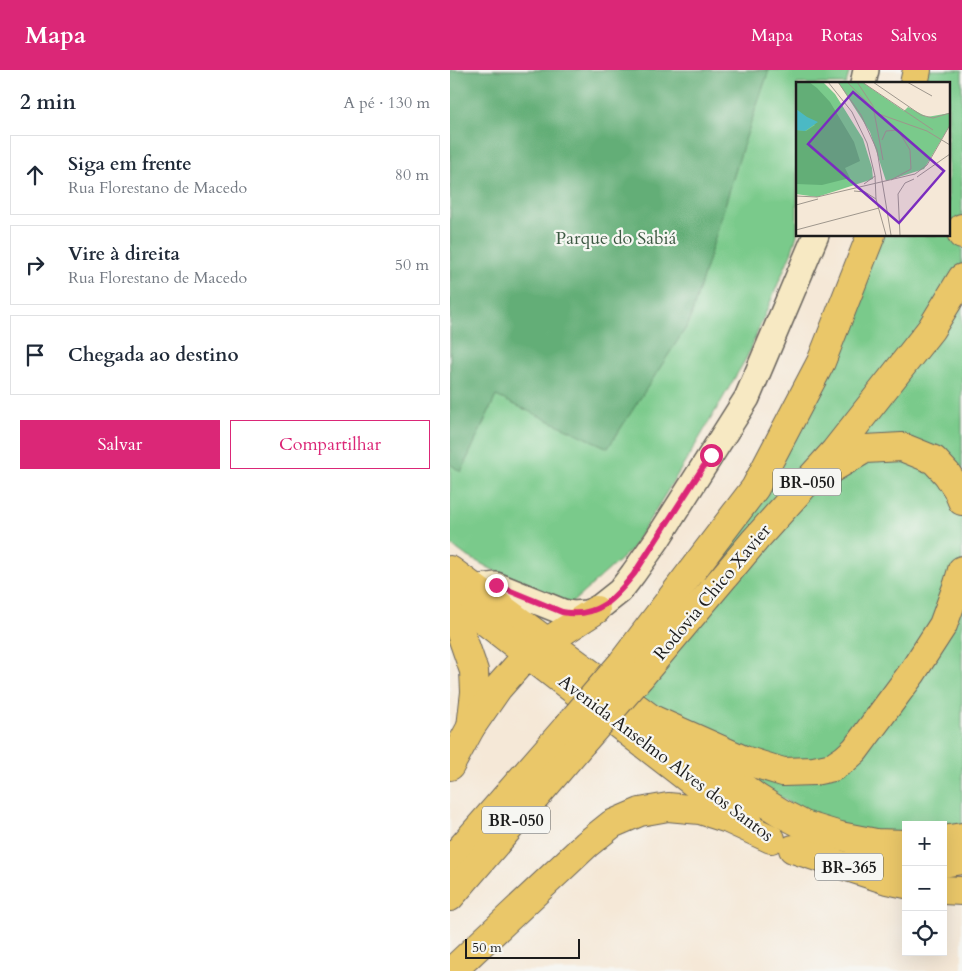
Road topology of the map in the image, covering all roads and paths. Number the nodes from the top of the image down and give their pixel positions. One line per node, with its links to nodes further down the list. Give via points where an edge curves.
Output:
1 (962, 228): 2 (main road)
2 (962, 234)
3 (816, 236): 11 (main road, via 746,398 634,574 620,591)
4 (871, 236): 14 (main road, Rodovia Chico Xavier / BR-050, via 821,362 755,488)
5 (962, 278): 7 (main road, Rodovia Chico Xavier / BR-050, via 931,329 835,451)
6 (962, 501): 7 (main road, via 957,488 934,460 902,447 865,449 831,469)
7 (756, 540): 14 (main road, Rodovia Chico Xavier / BR-050)
8 (450, 570): 10 (main road, Avenida Anselmo Alves dos Santos)
9 (962, 570): 15 (main road, via 943,625 917,665 855,750 833,767 783,772 744,760)
10 (462, 591): 11 (main road, via 496,585 562,612 573,614); 13 (main road, Avenida Anselmo Alves dos Santos)
11 (596, 610): 13 (main road)
12 (450, 616): 16 (main road, via 458,625 474,671)
13 (537, 648): 15 (main road, Avenida Anselmo Alves dos Santos); 16 (main road, via 498,688); 21 (main road, Avenida Anselmo Alves dos Santos, via 717,801)
14 (631, 670): 17 (main road, Rodovia Chico Xavier / BR-050, bridge)
15 (652, 719): 22 (main road, Avenida Anselmo Alves dos Santos, via 757,798 804,825 876,843)
16 (471, 727): 18 (main road)
17 (575, 735): 24 (main road, Rodovia Chico Xavier / BR-050); 30 (main road, Rodovia Chico Xavier / BR-050)
18 (450, 766)
19 (962, 837): 20 (main road)
20 (947, 839)
21 (782, 844): 26 (main road, Avenida Anselmo Alves dos Santos, via 834,859 873,866); 27 (main road, BR-365); 31 (main road, via 700,810 668,807 640,812 612,824 587,844)
22 (902, 844)
23 (962, 860): 25 (main road)
24 (450, 861)
25 (947, 862)
26 (902, 866)
27 (902, 883)
28 (947, 890): 29 (main road)
29 (962, 891)
30 (450, 897)
31 (452, 971)

